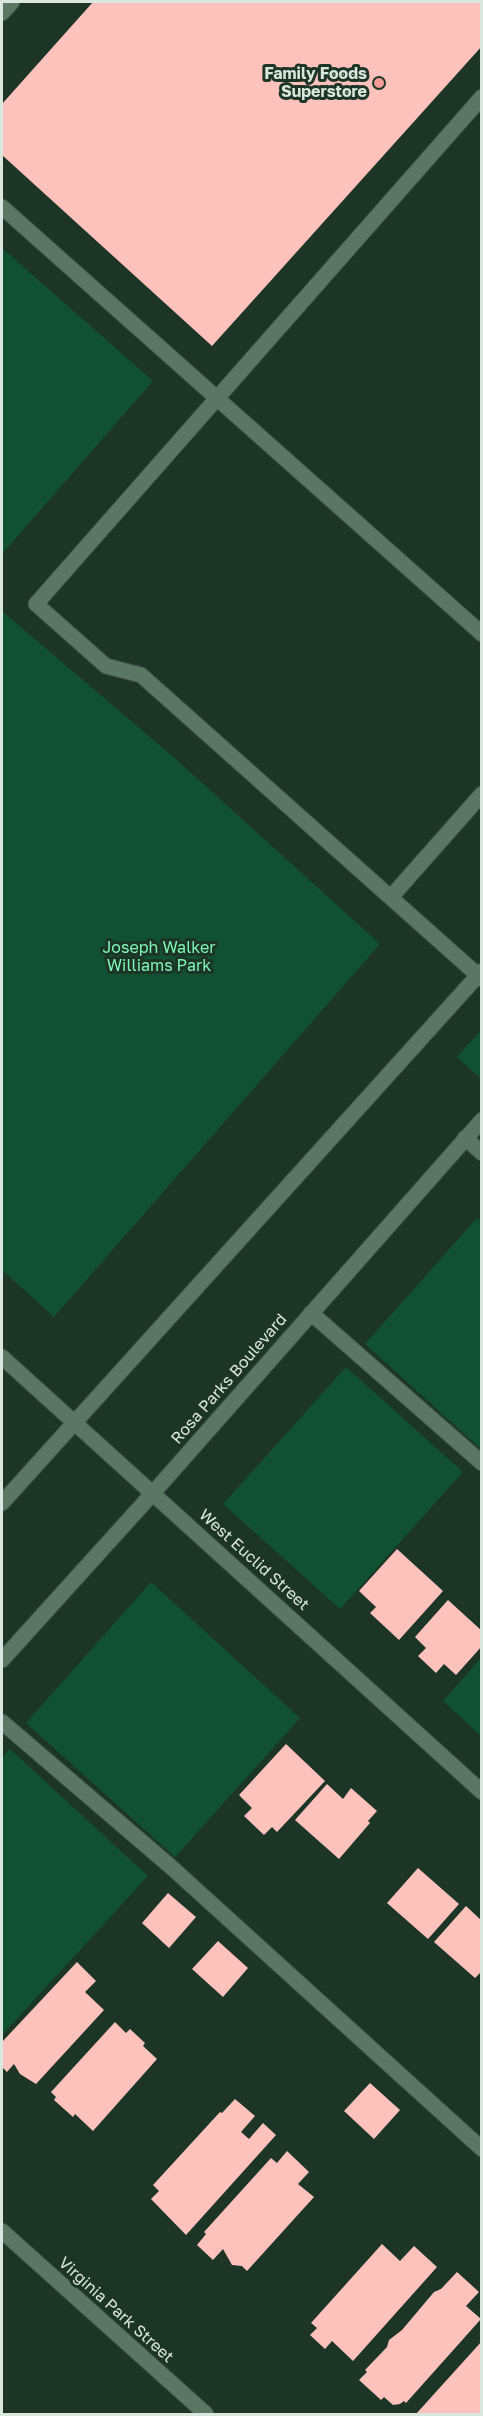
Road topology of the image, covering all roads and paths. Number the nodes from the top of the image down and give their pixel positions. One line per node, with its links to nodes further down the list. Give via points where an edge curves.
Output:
1 (12, 2): 2 (street)
2 (2, 13)
3 (482, 97): 5 (street)
4 (2, 207): 5 (street)
5 (217, 399): 6 (street); 8 (street, via 36,604 106,666 141,675)
6 (482, 634)
7 (482, 794): 8 (street)
8 (391, 897): 9 (street)
9 (480, 975): 15 (street)
10 (482, 1120): 11 (street, Rosa Parks Boulevard)
11 (465, 1138): 12 (street); 13 (street, Rosa Parks Boulevard)
12 (482, 1153)
13 (311, 1313): 16 (street); 17 (street, Rosa Parks Boulevard)
14 (2, 1357): 15 (street, West Euclid Street)
15 (75, 1422): 17 (street, West Euclid Street); 18 (street)
16 (482, 1463)
17 (153, 1493): 19 (street, Rosa Parks Boulevard); 21 (street, West Euclid Street)
18 (2, 1503)
19 (2, 1660)
20 (2, 1722): 22 (street, via 170,1866)
21 (482, 1792)
22 (482, 2149)
23 (2, 2231): 24 (street, Virginia Park Street)
24 (206, 2415)

